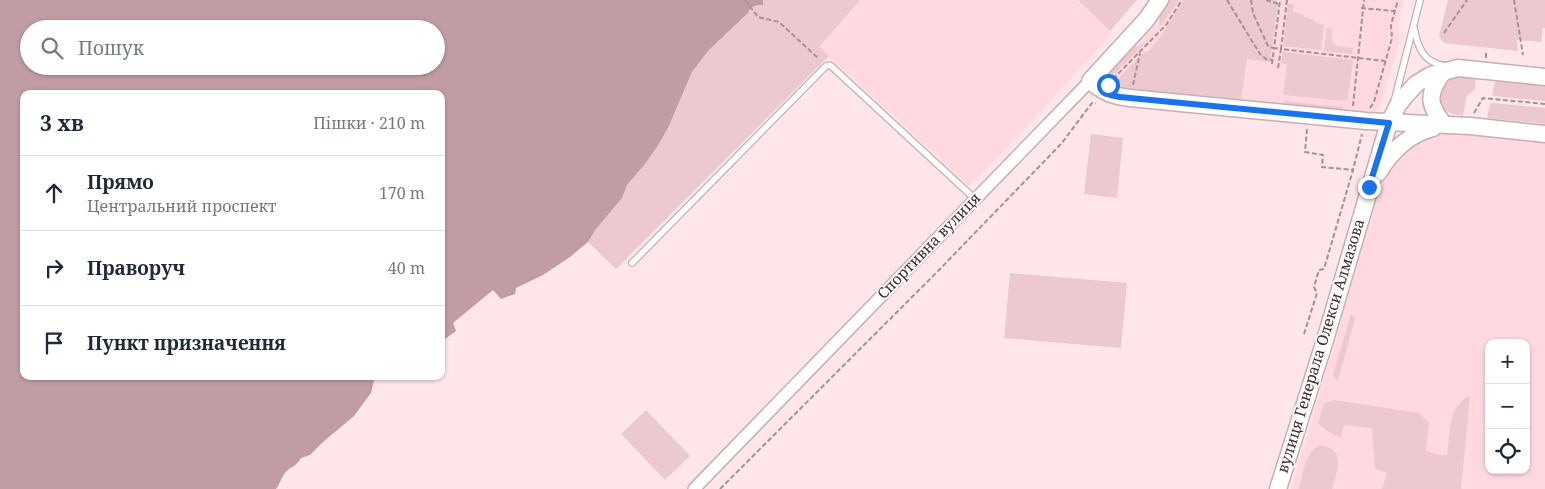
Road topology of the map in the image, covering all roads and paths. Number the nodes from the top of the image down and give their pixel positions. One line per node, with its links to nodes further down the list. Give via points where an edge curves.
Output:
1 (745, 0): 27 (path, via 758,18 779,22)
2 (1160, 0): 32 (main road, Спортивна вулиця)
3 (1182, 0): 21 (path, via 1166,25)
4 (1227, 0): 24 (path, via 1260,54)
5 (1251, 0): 19 (path, via 1253,13 1267,44)
6 (1280, 0): 14 (path)
7 (1287, 0): 20 (path)
8 (1364, 0): 15 (path)
9 (1398, 0): 16 (path)
10 (1420, 0): 17 (lane, вулиця Генерала Олекси Алмазова)
11 (1467, 0): 18 (path)
12 (1514, 0): 22 (path)
13 (1268, 1): 14 (path)
14 (1279, 4): 19 (path)
15 (1362, 8): 16 (path); 23 (path)
16 (1394, 11): 25 (path, via 1392,38)
17 (1413, 26): 29 (lane, via 1421,52 1435,64); 37 (lane, вулиця Генерала Олекси Алмазова)
18 (1444, 33)
19 (1274, 48): 20 (path); 24 (path)
20 (1281, 49): 23 (path); 28 (path)
21 (1141, 50): 31 (path); 32 (path)
22 (1523, 55)
23 (1358, 58): 25 (path); 34 (path, via 1352,106)
24 (1273, 60): 26 (path)
25 (1385, 62): 35 (path)
26 (1272, 64)
27 (826, 66): 44 (lane, via 832,66); 45 (lane)
28 (1278, 68)
29 (1451, 70): 30 (main road); 37 (main road, via 1431,75 1416,84 1398,105); 38 (main road, via 1434,86 1431,98 1433,111)
30 (1545, 76)
31 (1134, 88)
32 (1096, 95): 37 (main road); 44 (street, Спортивна вулиця); 48 (path, via 1061,144)
33 (1545, 104): 36 (path, via 1483,98)
34 (1361, 107)
35 (1368, 115)
36 (1470, 118)
37 (1389, 123): 38 (main road); 43 (main road, вулиця Генерала Олекси Алмазова)
38 (1445, 125): 41 (main road); 43 (main road, via 1408,138 1390,156)
39 (1308, 128): 42 (path, via 1305,152 1324,155 1322,167)
40 (1362, 134): 42 (path)
41 (1545, 134)
42 (1353, 170): 46 (path, via 1324,269 1319,270 1314,287 1317,292)
43 (1369, 187): 49 (main road, вулиця Генерала Олекси Алмазова)
44 (975, 199): 47 (street, Спортивна вулиця)
45 (632, 263)
46 (1304, 334)
47 (694, 489)
48 (720, 489)
49 (1278, 489)

